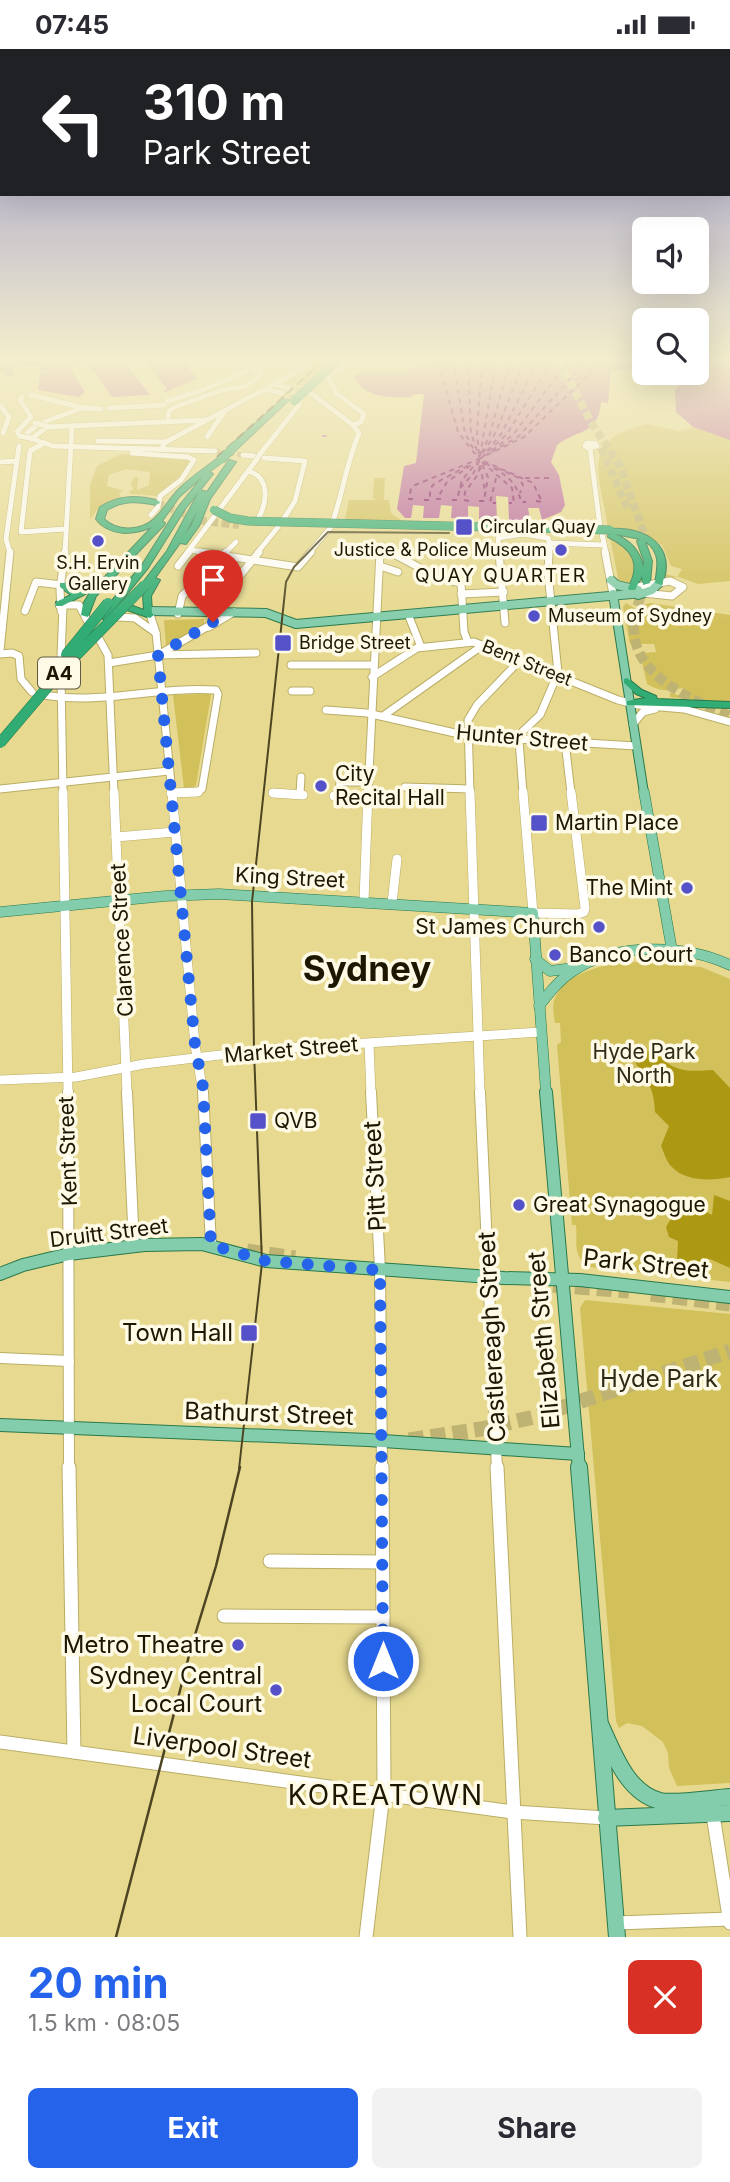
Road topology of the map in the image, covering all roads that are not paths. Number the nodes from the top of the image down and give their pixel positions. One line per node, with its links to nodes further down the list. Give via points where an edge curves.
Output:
1 (19, 449): 13 (street)
2 (33, 449): 28 (street, via 21,532)
3 (70, 449): 28 (street)
4 (116, 449): 21 (street, via 194,459 181,480 163,493)
5 (164, 449): 10 (street)
6 (239, 449): 14 (highway, bridge)
7 (265, 449): 12 (street)
8 (354, 449): 25 (street)
9 (590, 449): 30 (street)
10 (215, 451)
11 (243, 455): 12 (street)
12 (259, 457): 17 (street); 24 (street, via 305,460 295,501)
13 (17, 461): 15 (street); 46 (street)
14 (226, 461): 16 (highway, A4); 18 (highway); 19 (highway)
15 (0, 462)
16 (212, 469): 19 (highway); 108 (highway, A4, bridge, via 182,500 108,603)
17 (248, 471): 23 (street, via 264,482 266,505); 37 (street)
18 (176, 496): 20 (highway, via 159,519 145,527 118,530 100,519 101,511 116,502); 32 (highway)
19 (201, 497): 22 (highway); 30 (highway, bridge, via 230,518 255,522); 31 (highway); 31 (highway, via 199,519); 51 (highway)
20 (156, 503)
21 (151, 515)
22 (195, 519): 31 (highway)
23 (258, 519)
24 (283, 520)
25 (333, 521)
26 (239, 525): 29 (highway, bridge)
27 (278, 527): 39 (street)
28 (65, 529): 52 (street)
29 (585, 531): 30 (highway, bridge)
30 (608, 532): 36 (street); 48 (highway, via 637,546); 48 (highway, via 637,536 654,547 659,563); 53 (highway, via 628,543 637,555 639,576)
31 (182, 535): 60 (highway, via 133,588); 70 (highway, via 151,587); 112 (highway, A4, bridge, via 145,585 62,670)
32 (148, 538): 45 (highway); 76 (highway, via 94,596 89,607)
33 (548, 540): 36 (street); 55 (street, via 539,535 501,535 497,539); 59 (street)
34 (236, 543): 38 (street)
35 (645, 543): 48 (highway)
36 (604, 545): 47 (street)
37 (190, 550): 38 (street); 40 (street)
38 (221, 556): 39 (street); 68 (street, via 182,596)
39 (254, 561): 42 (street); 66 (street)
40 (178, 566)
41 (380, 566): 43 (street); 57 (street, via 380,550 392,551 446,582 461,583); 71 (street)
42 (295, 567): 42 (street, via 331,527)
43 (398, 572)
44 (38, 573): 50 (street)
45 (111, 575): 54 (highway); 76 (highway, via 90,598)
46 (4, 578): 73 (street)
47 (611, 580): 53 (main road); 58 (street)
48 (653, 580): 49 (highway); 53 (street); 56 (main road, via 654,589)
49 (670, 581): 56 (street, via 682,585 680,593)
50 (35, 584): 52 (street); 65 (street)
51 (131, 584): 60 (highway, via 124,595); 74 (highway, via 113,605)
52 (63, 585): 54 (highway, via 71,592); 62 (street)
53 (632, 588): 56 (main road); 58 (main road)
54 (87, 590): 62 (highway)
55 (503, 592): 57 (street); 61 (street)
56 (643, 593): 58 (main road); 64 (main road, via 622,600)
57 (461, 594): 63 (street)
58 (613, 594): 59 (main road); 64 (main road)
59 (552, 600): 61 (main road); 89 (street)
60 (129, 603): 70 (highway)
61 (504, 604): 63 (main road); 75 (street)
62 (61, 606): 76 (street, via 79,605); 83 (street)
63 (462, 608): 69 (main road); 78 (street)
64 (616, 609): 91 (main road)
65 (25, 611)
66 (214, 613): 67 (main road); 68 (main road); 77 (street)
67 (234, 613): 71 (main road, via 273,614 290,622); 77 (street)
68 (178, 614): 70 (main road)
69 (408, 614): 71 (main road); 80 (street)
70 (147, 616): 72 (street); 84 (street, via 156,633)
71 (377, 616): 88 (street)
72 (118, 617)
73 (2, 619): 81 (street)
74 (107, 623): 85 (street)
75 (505, 624)
76 (94, 628): 85 (street, Clarence Street)
77 (207, 628): 84 (street)
78 (468, 642): 79 (street, Bent Street); 80 (street, Bent Street)
79 (483, 645): 86 (street, Bent Street); 105 (street)
80 (421, 647): 90 (street)
81 (0, 652): 97 (street, via 19,656 21,679)
82 (256, 653): 84 (street)
83 (61, 655)
84 (158, 655): 85 (street); 94 (street)
85 (109, 659): 98 (street, Clarence Street)
86 (520, 660): 89 (street, Bent Street); 109 (street, via 469,715)
87 (291, 665): 88 (street)
88 (373, 665): 90 (street)
89 (557, 675): 92 (street, Bent Street); 93 (street)
90 (372, 677): 104 (street)
91 (627, 681): 100 (main road); 102 (highway, via 647,697)
92 (584, 686): 93 (street, via 564,683); 100 (street, Bent Street)
93 (552, 689): 110 (street, via 539,717)
94 (162, 691): 98 (street); 114 (street); 122 (street, via 213,689 218,695 200,792)
95 (292, 691): 96 (street)
96 (310, 691)
97 (32, 692)
98 (110, 696): 99 (street); 115 (street, Clarence Street)
99 (63, 700): 99 (street, Kent Street, via 45,694 61,676); 118 (street, Kent Street)
100 (630, 703): 102 (highway); 106 (main road)
101 (730, 705): 102 (highway)
102 (686, 706): 106 (street, via 647,710); 107 (street)
103 (326, 709): 104 (street, Hunter Street)
104 (371, 713): 105 (street, Hunter Street); 117 (street)
105 (383, 716): 109 (street, Hunter Street)
106 (633, 724): 113 (main road)
107 (730, 724)
108 (0, 733)
109 (468, 736): 110 (street, Hunter Street); 121 (street, Castlereagh Street)
110 (519, 740): 111 (street, Hunter Street); 135 (street, Elizabeth Street)
111 (565, 742): 113 (street, Hunter Street); 135 (street, King Street, via 584,912)
112 (0, 743)
113 (636, 746): 136 (main road)
114 (169, 771): 115 (street); 122 (street)
115 (114, 777): 118 (street); 126 (street, Clarence Street)
116 (301, 777): 123 (street, via 301,795)
117 (369, 782): 124 (street, via 340,782 339,796); 129 (street)
118 (64, 783): 120 (street); 132 (street, Kent Street)
119 (405, 787): 121 (street)
120 (0, 789)
121 (470, 789): 133 (street, Castlereagh Street)
122 (171, 793): 125 (street)
123 (273, 793)
124 (334, 796)
125 (175, 832): 126 (street); 128 (street)
126 (116, 837): 130 (street, Clarence Street)
127 (397, 859): 131 (street)
128 (181, 895): 129 (main road, King Street); 130 (main road, King Street); 145 (street)
129 (364, 901): 131 (main road, King Street)
130 (119, 902): 132 (main road, King Street); 146 (street, Clarence Street)
131 (392, 903): 133 (main road, King Street)
132 (64, 908): 134 (main road, King Street); 147 (street, Kent Street)
133 (473, 908): 135 (main road, King Street); 143 (street, Castlereagh Street)
134 (0, 912)
135 (533, 913): 137 (main road, Elizabeth Street)
136 (673, 953): 138 (main road, via 620,955); 139 (main road, via 703,954); 140 (main road, via 710,961)
137 (535, 959): 138 (main road, via 553,971); 141 (main road, Elizabeth Street)
138 (585, 963): 141 (main road, via 554,986)
139 (730, 965)
140 (730, 972)
141 (538, 1006): 142 (main road, Elizabeth Street)
142 (541, 1032): 143 (street, Market Street); 156 (main road, Elizabeth Street)
143 (480, 1035): 144 (street, Market Street); 155 (street, Castlereagh Street)
144 (369, 1044): 145 (street, Market Street); 153 (street, Pitt Street)
145 (197, 1058): 146 (street, Market Street); 149 (street, via 206,1125)
146 (129, 1068): 147 (street, Market Street); 150 (street, Clarence Street)
147 (66, 1077): 148 (street, Market Street); 151 (street, Kent Street)
148 (1, 1080)
149 (211, 1245): 150 (main road, Druitt Street); 152 (main road, Druitt Street)
150 (134, 1246): 151 (main road, Druitt Street)
151 (69, 1254): 154 (main road, Druitt Street); 159 (street, Kent Street)
152 (264, 1261): 153 (main road, Park Street)
153 (380, 1270): 155 (main road, Park Street); 162 (street, Pitt Street)
154 (0, 1274)
155 (489, 1276): 156 (main road, Park Street); 163 (street, Castlereagh Street)
156 (564, 1279): 157 (main road, Park Street); 164 (main road, Elizabeth Street)
157 (730, 1297)
158 (0, 1358): 159 (street)
159 (69, 1360): 161 (street, Kent Street)
160 (0, 1425): 161 (main road, Bathurst Street)
161 (68, 1429): 162 (main road, Bathurst Street); 171 (street, Kent Street)
162 (381, 1441): 163 (main road, Bathurst Street); 166 (street, Pitt Street)
163 (498, 1449): 164 (main road, Bathurst Street); 174 (street, Castlereagh Street)
164 (578, 1454): 169 (main road, Elizabeth Street)
165 (270, 1561): 166 (street)
166 (382, 1562): 168 (street, Pitt Street)
167 (224, 1616): 168 (street)
168 (383, 1617): 172 (street, Pitt Street)
169 (598, 1721): 173 (main road, via 635,1787 660,1801); 176 (main road, Elizabeth Street)
170 (0, 1742): 171 (street, Liverpool Street)
171 (74, 1752): 172 (street, Liverpool Street)
172 (384, 1794): 174 (street, Liverpool Street); 179 (street, Pitt Street)
173 (730, 1797)
174 (513, 1812): 176 (street, Liverpool Street); 180 (street, Castlereagh Street)
175 (722, 1814): 176 (main road, Liverpool Street); 177 (street)
176 (606, 1818): 178 (main road, Elizabeth Street)
177 (730, 1920): 178 (street)
178 (617, 1930)
179 (366, 1937)
180 (520, 1937)

